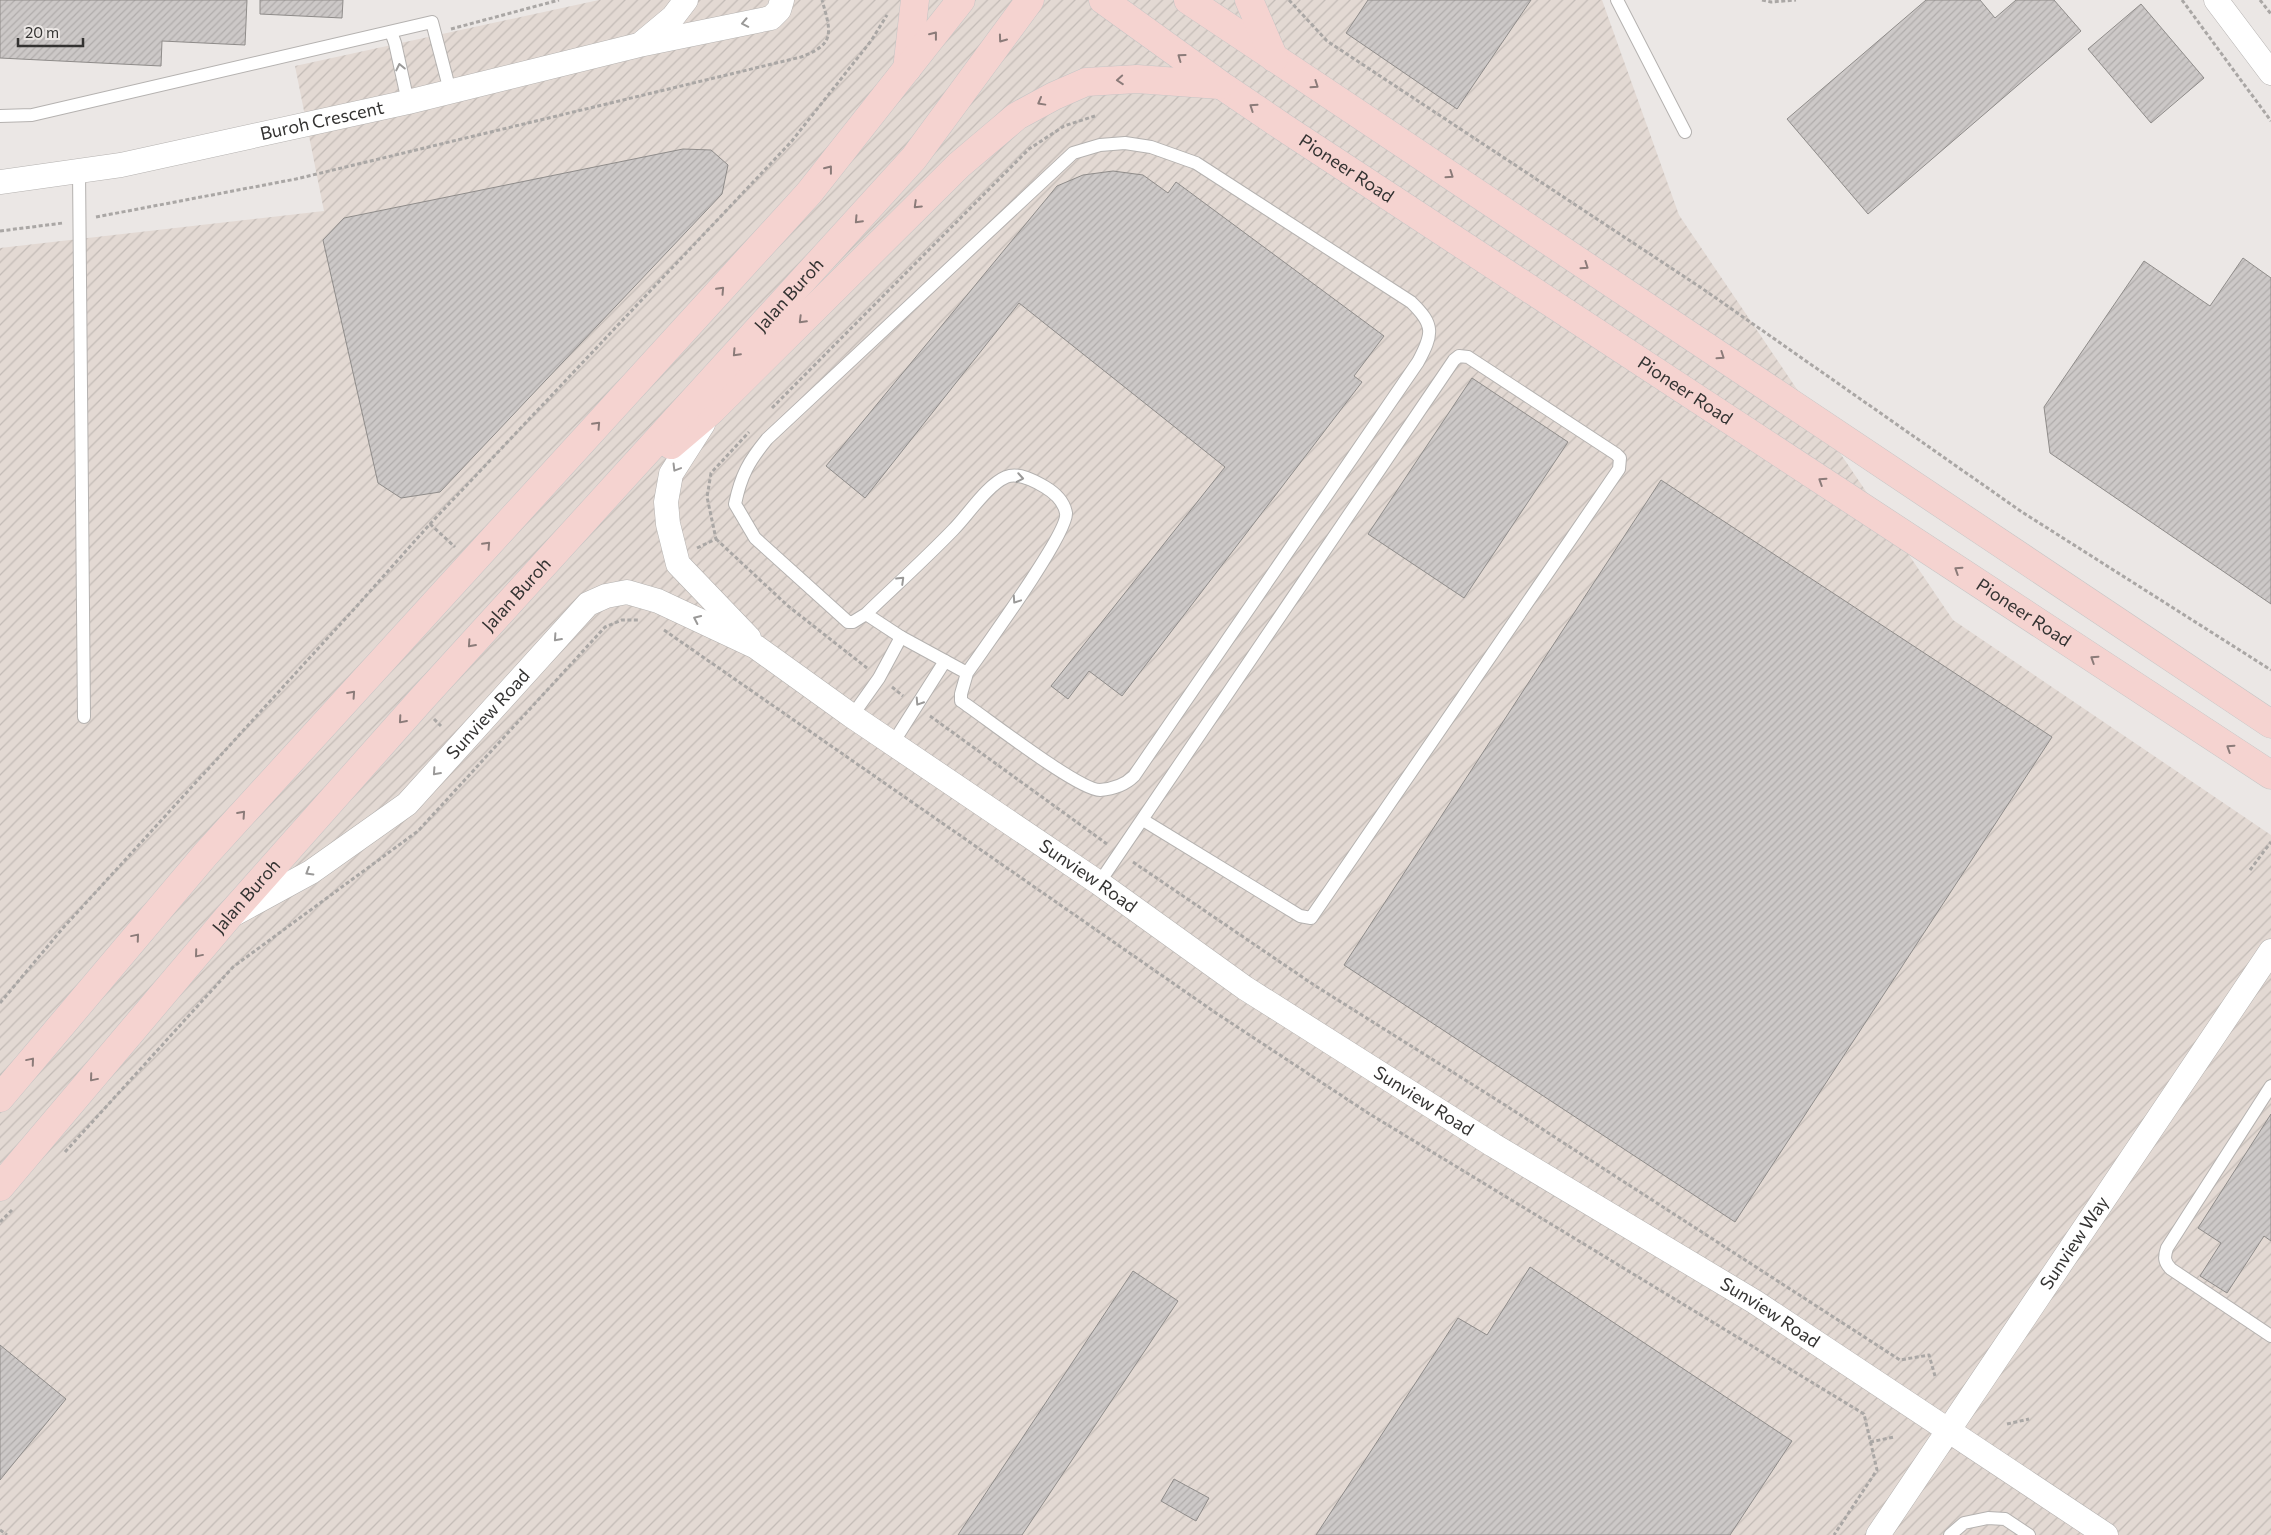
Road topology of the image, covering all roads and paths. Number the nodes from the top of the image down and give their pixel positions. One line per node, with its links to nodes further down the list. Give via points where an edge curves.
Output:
1 (559, 0): 20 (path)
2 (686, 0): 22 (street, Buroh Crescent, via 673,17)
3 (782, 0): 22 (street, Buroh Crescent, one-way to 22, via 779,10 771,18)
4 (822, 0): 34 (path, via 830,27 829,37 816,51 801,57 296,179)
5 (915, 0): 24 (main road)
6 (961, 0): 24 (main road, one-way to 6)
7 (1030, 0): 37 (main road, Jalan Buroh, one-way to 37, via 914,158)
8 (1103, 0): 26 (main road, Pioneer Road, one-way to 8)
9 (1188, 0): 23 (main road)
10 (1249, 0): 23 (main road)
11 (1289, 0): 46 (path, via 1327,41 1703,289 2022,512)
12 (1617, 0): 31 (lane)
13 (1762, 0): 14 (path)
14 (1796, 0)
15 (2182, 0): 30 (path)
16 (2216, 0): 25 (street)
17 (2260, 0): 19 (path)
18 (889, 9): 38 (path, via 872,41 791,142)
19 (2271, 14)
20 (433, 28): 21 (lane); 27 (lane)
21 (391, 32): 28 (lane, one-way to 21); 29 (lane, via 32,115)
22 (639, 45): 27 (street, Buroh Crescent)
23 (1274, 58): 52 (main road, one-way to 52)
24 (907, 69): 40 (main road, one-way to 24, via 809,193)
25 (2271, 74)
26 (1221, 85): 36 (main road, one-way to 36, via 1137,79 1086,82 1017,116 953,170); 54 (main road, Pioneer Road, one-way to 26)
27 (450, 92): 28 (street, Buroh Crescent)
28 (408, 102): 32 (street, Buroh Crescent, via 121,165)
29 (0, 116)
30 (2271, 121)
31 (1685, 132)
32 (79, 171): 33 (street, Buroh Crescent); 34 (lane)
33 (0, 182)
34 (79, 221): 35 (path); 51 (lane)
35 (0, 231)
36 (711, 411): 37 (main road); 44 (street, Sunview Road, one-way to 44, via 672,474 666,502 668,524 678,564)
37 (580, 522): 60 (main road, Jalan Buroh, one-way to 60)
38 (430, 524): 40 (path); 62 (path, via 63,928)
39 (716, 539): 48 (path, via 788,606)
40 (471, 562): 64 (main road, one-way to 40, via 205,855)
41 (866, 614): 43 (lane); 47 (lane, one-way to 47, via 953,530 994,484 1007,477 1018,476 1036,481 1061,501 1066,514 1064,525); 47 (lane, via 848,622 755,538 735,504 748,463 767,439 1073,154 1100,145 1125,143 1151,147 1196,163 1411,302 1424,314 1430,336 1418,362 1128,782 1099,790 1070,778 962,701)
42 (656, 625): 72 (path, via 1216,1013 1368,1113 1864,1414)
43 (901, 637): 45 (lane); 48 (lane)
44 (756, 647): 50 (street, Sunview Road); 60 (street, Sunview Road, one-way to 60, via 658,601 627,592 588,604 407,804 312,872)
45 (945, 662): 47 (lane); 49 (lane, one-way to 49)
46 (2271, 670)
47 (967, 673)
48 (879, 678): 49 (path); 50 (lane)
49 (917, 706): 53 (lane); 57 (path)
50 (852, 716): 53 (street, Sunview Road)
51 (84, 717)
52 (2271, 724)
53 (893, 743): 59 (street, Sunview Road)
54 (2271, 775)
55 (1143, 820): 55 (lane, via 1459,356 1468,357 1620,458 1619,469 1311,918 1300,916); 57 (lane)
56 (2271, 842): 58 (path)
57 (1119, 853): 59 (lane); 67 (path, via 1314,985 1900,1360 1929,1355)
58 (2250, 870)
59 (1099, 883): 70 (street, Sunview Road, via 1245,988 1493,1145 1755,1302)
60 (229, 916): 65 (main road, Jalan Buroh, one-way to 65)
61 (2271, 951): 70 (street, Sunview Way)
62 (0, 1002)
63 (2271, 1086): 66 (lane, via 2164,1256 2171,1269)
64 (0, 1098)
65 (0, 1187)
66 (2271, 1336)
67 (1935, 1376)
68 (2029, 1419): 69 (path)
69 (2006, 1424)
70 (1947, 1431): 76 (street, Sunview Way); 79 (street, Sunview Road)
71 (1894, 1437): 72 (path)
72 (1870, 1442): 75 (path, via 1877,1470)
73 (0, 1530): 74 (path)
74 (7, 1535)
75 (1834, 1535)
76 (1878, 1535)
77 (1950, 1535): 78 (lane, via 1964,1523 1988,1518 2005,1519)
78 (2029, 1535)
79 (2106, 1535)

